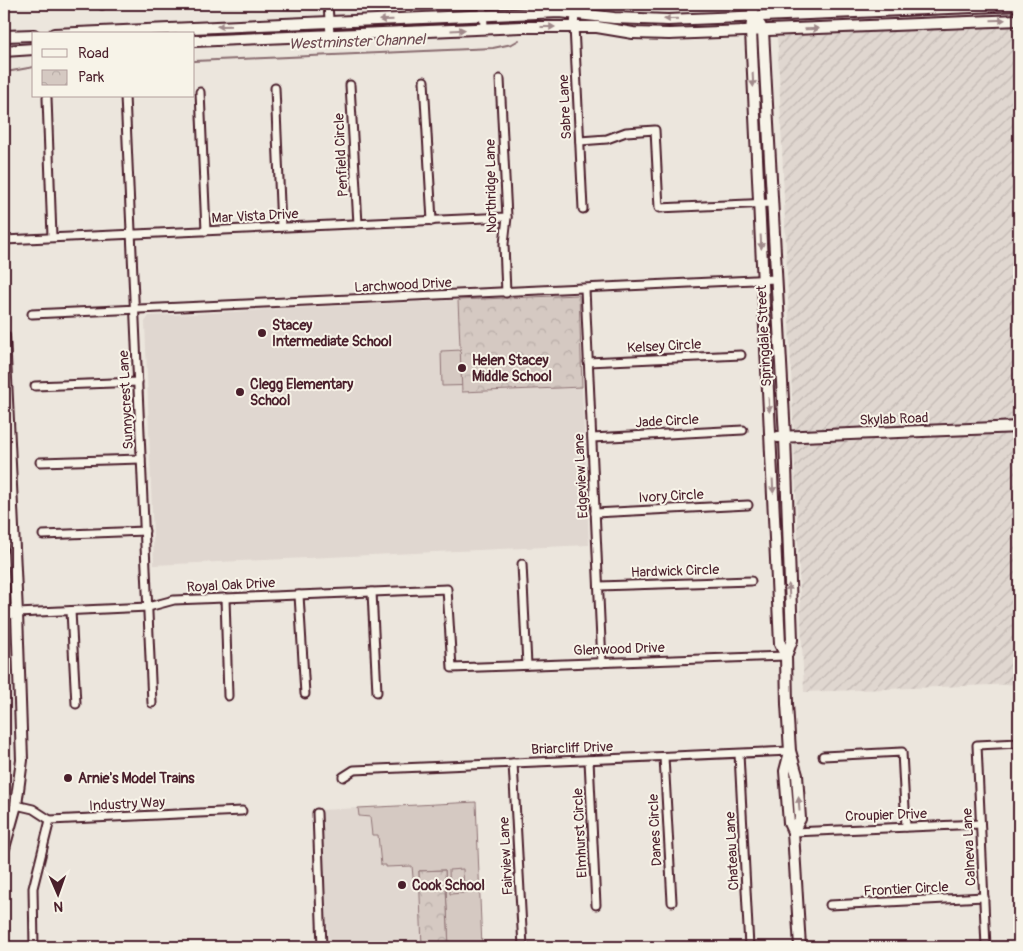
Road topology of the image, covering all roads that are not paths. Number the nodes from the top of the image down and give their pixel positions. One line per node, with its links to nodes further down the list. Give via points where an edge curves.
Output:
1 (328, 4): 10 (street)
2 (483, 4): 7 (street)
3 (754, 4): 8 (main road, Springdale Street)
4 (1019, 5): 5 (main road)
5 (970, 7): 8 (main road); 11 (main road, via 967,15 962,17 923,18)
6 (575, 8): 7 (main road); 8 (main road, one-way to 6, via 614,18); 12 (street, Sabre Lane)
7 (483, 16): 10 (main road, one-way to 10); 13 (street)
8 (754, 16): 14 (main road, Springdale Street); 15 (main road, Springdale Street)
9 (1019, 20): 11 (main road, one-way to 9)
10 (329, 22): 16 (main road, one-way to 16); 18 (street)
11 (914, 24): 14 (main road, one-way to 11)
12 (574, 26): 13 (main road, one-way to 12); 15 (main road, via 660,34); 30 (street, Sabre Lane)
13 (484, 28): 18 (main road, one-way to 13)
14 (763, 30): 15 (main road); 31 (main road, Springdale Street)
15 (751, 31): 32 (main road, Springdale Street, one-way to 32)
16 (100, 32)
17 (32, 35): 19 (main road)
18 (330, 35): 20 (main road)
19 (4, 36)
20 (195, 42)
21 (32, 49): 22 (main road)
22 (4, 51)
23 (500, 78): 34 (street, Northridge Lane)
24 (424, 81): 35 (street)
25 (350, 84): 36 (street, Penfield Circle)
26 (275, 88): 37 (street)
27 (200, 92): 38 (street)
28 (47, 98): 40 (street)
29 (125, 98): 39 (street, Sunnycrest Lane)
30 (580, 141): 32 (street, via 655,130 659,208); 33 (street, Sabre Lane)
31 (772, 203): 32 (street); 42 (main road, Springdale Street)
32 (759, 204): 43 (main road, Springdale Street, one-way to 43)
33 (583, 209)
34 (507, 218): 35 (street, Mar Vista Drive); 45 (street, Northridge Lane, via 504,244)
35 (432, 221): 36 (street, Mar Vista Drive)
36 (358, 224): 37 (street, Mar Vista Drive)
37 (282, 227): 38 (street, Mar Vista Drive)
38 (206, 231): 39 (street, Mar Vista Drive)
39 (132, 234): 40 (street, Mar Vista Drive); 46 (street, Sunnycrest Lane)
40 (52, 238): 41 (street, Mar Vista Drive)
41 (4, 240)
42 (775, 279): 43 (street, Larchwood Drive); 55 (main road, Springdale Street)
43 (763, 281): 44 (street, Larchwood Drive); 57 (main road, Springdale Street, one-way to 57)
44 (585, 289): 45 (street, Larchwood Drive); 50 (street, Edgeview Lane)
45 (506, 292): 46 (street, Larchwood Drive)
46 (135, 309): 47 (street, Larchwood Drive); 51 (street, Sunnycrest Lane)
47 (32, 314)
48 (4, 336): 73 (main road)
49 (741, 355): 50 (street, Kelsey Circle)
50 (588, 362): 56 (street, Edgeview Lane)
51 (138, 382): 52 (street); 58 (street, Sunnycrest Lane)
52 (36, 386)
53 (1019, 427): 55 (main road, Skylab Road)
54 (744, 430): 56 (street, Jade Circle)
55 (785, 437): 57 (main road, Skylab Road); 76 (main road, Springdale Street, one-way to 55)
56 (592, 438): 61 (street, Edgeview Lane)
57 (771, 438): 75 (main road, Springdale Street, one-way to 75)
58 (141, 459): 59 (street); 62 (street, Sunnycrest Lane)
59 (40, 462)
60 (748, 505): 61 (street, Ivory Circle)
61 (595, 512): 66 (street, Edgeview Lane)
62 (145, 531): 63 (street); 70 (street, Sunnycrest Lane)
63 (43, 535)
64 (522, 564): 79 (street)
65 (751, 581): 66 (street, Hardwick Circle)
66 (599, 586): 78 (street, Edgeview Lane)
67 (372, 592): 68 (street, Royal Oak Drive); 80 (street, Royal Oak Drive, via 448,589); 81 (street)
68 (299, 595): 69 (street, Royal Oak Drive); 82 (street)
69 (225, 598): 70 (street, Royal Oak Drive, via 174,600); 83 (street)
70 (148, 607): 72 (street, Royal Oak Drive); 84 (street, Sunnycrest Lane)
71 (4, 608): 73 (street)
72 (71, 611): 73 (street, Royal Oak Drive); 85 (street)
73 (17, 613): 74 (street); 94 (main road, via 22,760)
74 (4, 616)
75 (780, 617): 76 (main road); 77 (main road, Springdale Street, via 780,644)
76 (791, 624): 77 (main road, Springdale Street, via 792,640)
77 (786, 656): 78 (street, Glenwood Drive); 87 (main road, Springdale Street)
78 (602, 663): 79 (street, Glenwood Drive)
79 (527, 665): 80 (street, Glenwood Drive)
80 (452, 668)
81 (378, 692)
82 (305, 694)
83 (228, 696)
84 (152, 703)
85 (76, 704)
86 (1019, 743): 98 (street, Calneva Lane, via 977,744)
87 (790, 752): 88 (street, Briarcliff Drive); 100 (main road, Springdale Street, via 797,775 800,819)
88 (739, 754): 90 (street, Briarcliff Drive); 109 (street, Chateau Lane)
89 (823, 756): 99 (street, via 902,752)
90 (664, 757): 91 (street, Briarcliff Drive); 103 (street, Danes Circle)
91 (589, 760): 92 (street, Briarcliff Drive); 104 (street, Elmhurst Circle)
92 (513, 763): 93 (street, Briarcliff Drive, via 354,770); 108 (street, Fairview Lane)
93 (343, 777)
94 (16, 805): 97 (street, via 33,809); 101 (main road)
95 (242, 811): 97 (street, Industry Way)
96 (317, 813): 107 (street)
97 (50, 820): 106 (street, via 33,888)
98 (980, 824): 99 (street, Croupier Drive); 102 (street, Calneva Lane)
99 (906, 827): 100 (street, Croupier Drive)
100 (793, 832): 110 (main road, Springdale Street)
101 (4, 848)
102 (984, 897): 105 (street, Frontier Circle); 111 (street, Calneva Lane)
103 (672, 902)
104 (596, 905)
105 (830, 906)
106 (34, 947)
107 (322, 947)
108 (523, 947)
109 (749, 947)
110 (800, 947)
111 (986, 947)

